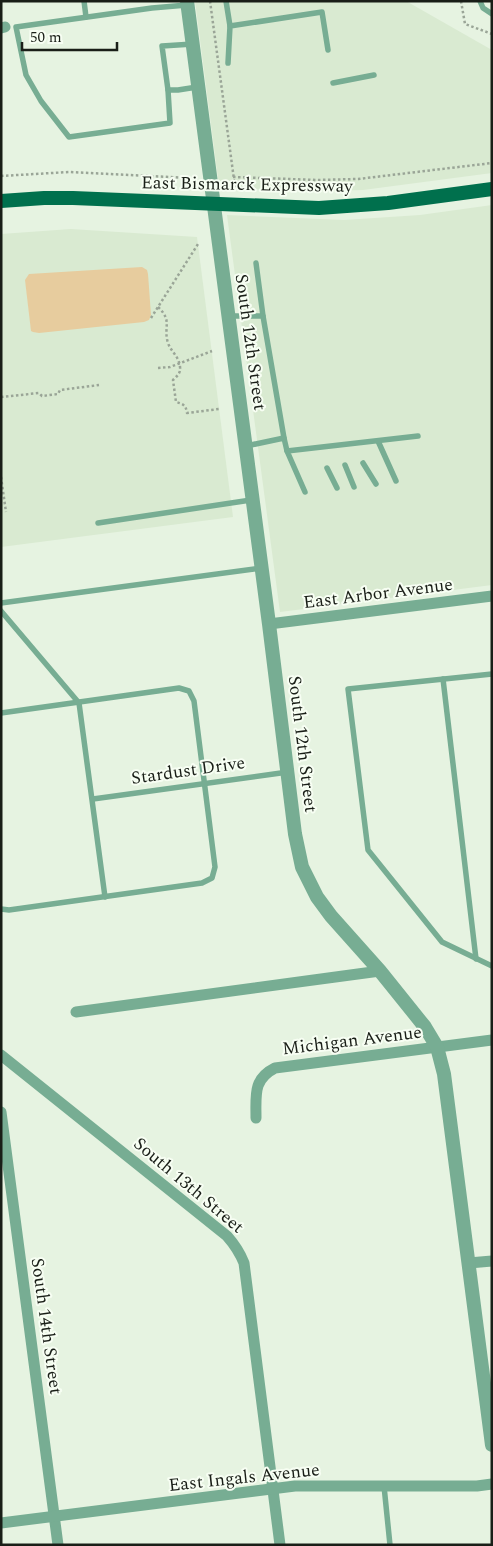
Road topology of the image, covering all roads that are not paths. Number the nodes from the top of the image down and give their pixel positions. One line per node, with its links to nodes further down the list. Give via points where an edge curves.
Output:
1 (84, 1): 8 (lane)
2 (151, 1): 6 (lane)
3 (226, 1): 9 (lane)
4 (480, 1): 7 (lane, via 483,8)
5 (187, 3): 6 (lane); 10 (street, South 12th Street)
6 (152, 8): 8 (lane)
7 (492, 14)
8 (86, 17): 16 (lane, via 16,27 26,75 69,137 170,123)
9 (230, 26): 11 (lane, via 322,12); 12 (lane)
10 (192, 44): 15 (street, South 12th Street); 16 (lane, via 162,46)
11 (328, 50)
12 (228, 63)
13 (374, 75): 14 (lane)
14 (333, 83)
15 (198, 87): 16 (lane); 19 (street, South 12th Street)
16 (168, 90)
17 (492, 189): 19 (main road, East Bismarck Expressway, via 348,206 300,208)
18 (1, 202): 19 (main road, East Bismarck Expressway, via 73,198)
19 (214, 204): 21 (street, South 12th Street)
20 (256, 263): 22 (lane)
21 (228, 316): 22 (lane); 27 (street, South 12th Street)
22 (263, 316): 24 (lane)
23 (418, 436): 25 (lane)
24 (284, 438): 27 (lane); 31 (lane)
25 (378, 441): 26 (lane); 37 (lane)
26 (351, 444): 28 (lane); 30 (lane)
27 (246, 446): 42 (street, South 12th Street)
28 (333, 446): 29 (lane); 32 (lane)
29 (314, 448): 31 (lane); 33 (lane)
30 (355, 450)
31 (287, 451): 41 (lane)
32 (337, 452)
33 (319, 454)
34 (363, 463): 38 (lane)
35 (345, 466): 39 (lane)
36 (327, 468): 40 (lane)
37 (396, 481)
38 (376, 484)
39 (354, 487)
40 (337, 488)
41 (305, 492)
42 (253, 500): 43 (lane); 44 (street, South 12th Street)
43 (98, 523)
44 (262, 568): 46 (lane); 48 (street, South 12th Street)
45 (492, 596): 48 (street, East Arbor Avenue)
46 (1, 603)
47 (1, 611): 51 (lane)
48 (269, 624): 53 (street, South 12th Street)
49 (492, 674): 50 (lane)
50 (443, 680): 58 (lane); 58 (lane, via 348,689 368,850 442,942)
51 (79, 703): 52 (lane); 54 (lane, via 179,688 189,691 194,701); 55 (lane)
52 (1, 713)
53 (288, 772): 54 (lane, Stardust Drive); 60 (street, South 12th Street, via 296,843 309,885)
54 (204, 784): 55 (lane, Stardust Drive); 56 (lane, via 215,867 212,878 202,883)
55 (93, 799): 56 (lane)
56 (105, 897): 57 (lane)
57 (1, 909)
58 (476, 959): 59 (lane)
59 (492, 966)
60 (380, 971): 61 (street); 63 (street, South 12th Street)
61 (76, 1012)
62 (492, 1040): 63 (street, Michigan Avenue)
63 (437, 1047): 66 (street, Michigan Avenue, via 276,1068 260,1079 256,1093); 68 (street, South 12th Street, via 444,1074)
64 (1, 1055): 72 (street, South 13th Street, via 236,1246 244,1263)
65 (1, 1112): 73 (street, South 14th Street)
66 (256, 1118)
67 (492, 1261): 68 (street)
68 (469, 1263): 69 (street, South 12th Street)
69 (492, 1445)
70 (492, 1484): 71 (street, East Ingals Avenue)
71 (384, 1486): 72 (street, East Ingals Avenue); 77 (lane)
72 (274, 1489): 73 (street, East Ingals Avenue); 76 (street, South 13th Street)
73 (55, 1516): 74 (street, East Ingals Avenue); 75 (street, South 14th Street)
74 (1, 1523)
75 (58, 1545)
76 (280, 1545)
77 (390, 1545)

